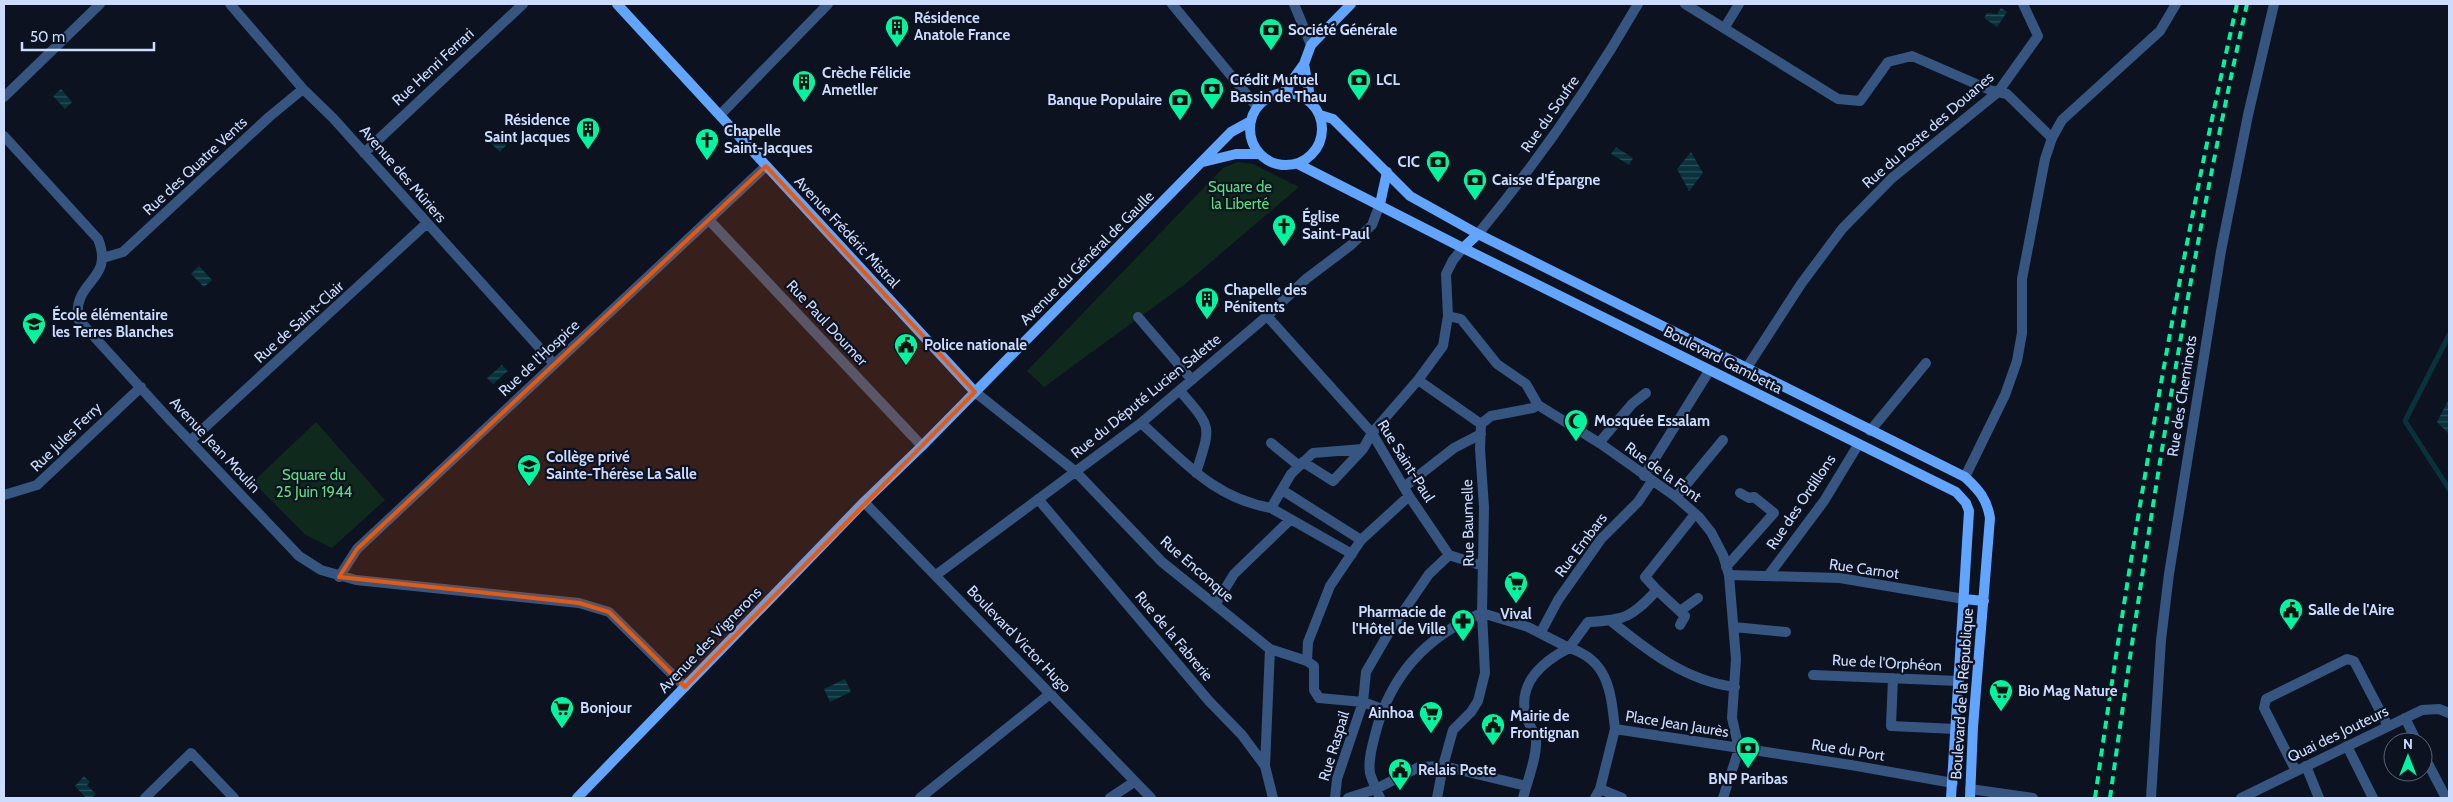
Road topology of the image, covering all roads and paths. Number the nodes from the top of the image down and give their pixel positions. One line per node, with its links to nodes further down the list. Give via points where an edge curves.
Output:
1 (100, 4): 21 (street)
2 (230, 4): 18 (street, Avenue des Mûriers)
3 (523, 4): 29 (street, Rue Henri Ferrari)
4 (617, 4): 25 (main road, Avenue Frédéric Mistral)
5 (828, 4): 25 (street)
6 (1172, 4): 23 (street)
7 (1294, 4): 16 (street)
8 (1351, 4): 16 (main road)
9 (1638, 4): 38 (street, Rue du Soufre, via 1564,124)
10 (1685, 4): 15 (street)
11 (1739, 4): 15 (street)
12 (2023, 4): 20 (street, Rue du Poste des Douanes, via 2038,36)
13 (2176, 4): 28 (street, via 2160,31 2062,120)
14 (2274, 4): 150 (street, Rue des Cheminots, via 2248,115 2222,251 2170,566 2161,640)
15 (1725, 27): 20 (street, via 1838,99 1860,101 1888,62 1912,56)
16 (1311, 45): 17 (main road)
17 (1304, 64): 19 (main road); 22 (main road)
18 (303, 89): 29 (street, Avenue des Mûriers); 40 (street, Rue des Quatre Vents, via 123,252)
19 (1284, 92): 22 (main road); 23 (main road, via 1274,94)
20 (1998, 92): 28 (street, via 2007,94); 46 (street, Rue du Poste des Douanes, via 1892,178 1842,230 1801,284)
21 (4, 97)
22 (1312, 102): 24 (main road)
23 (1258, 107): 26 (main road)
24 (1320, 114): 32 (main road, via 1322,132 1317,149); 34 (main road, Boulevard Gambetta, via 1333,119)
25 (720, 115): 33 (main road, Avenue Frédéric Mistral)
26 (1251, 121): 30 (main road, via 1250,133); 31 (main road, Avenue du Général de Gaulle, via 1231,132)
27 (4, 136): 40 (street, via 98,239)
28 (2052, 138): 69 (street, via 2022,279 2022,333 2017,361 2005,395)
29 (364, 153): 37 (street, Avenue des Mûriers)
30 (1260, 154): 31 (main road, via 1236,154); 32 (main road, via 1278,164)
31 (1204, 162): 52 (main road, Avenue du Général de Gaulle)
32 (1298, 164): 35 (main road, Boulevard Gambetta)
33 (766, 166): 36 (street, Rue de l'Hospice); 52 (main road, Avenue Frédéric Mistral)
34 (1387, 172): 35 (main road); 38 (main road, Boulevard Gambetta, via 1410,196)
35 (1380, 204): 39 (main road, Boulevard Gambetta); 41 (street, Rue du Député Lucien Salette, via 1372,225 1352,245 1306,279)
36 (710, 221): 45 (street, Rue de l'Hospice); 64 (street, Rue Paul Doumer)
37 (426, 224): 45 (street, Avenue des Mûriers); 60 (street, Rue de Saint-Clair)
38 (1478, 234): 39 (main road); 46 (main road, Boulevard Gambetta)
39 (1463, 248): 42 (street, via 1446,274); 47 (main road, Boulevard Gambetta)
40 (103, 258): 50 (street, Avenue Jean Moulin, via 100,269 79,298 78,318)
41 (1267, 316): 48 (street, Rue du Député Lucien Salette); 58 (street, Rue Saint-Paul)
42 (1448, 316): 49 (street, via 1443,346); 54 (street, Rue de la Font, via 1461,319 1497,364 1526,384)
43 (1138, 317): 48 (street)
44 (1926, 363): 57 (street)
45 (554, 364): 92 (street, Rue de l'Hospice, via 357,549)
46 (1746, 369): 57 (main road, Boulevard Gambetta)
47 (1709, 370): 63 (main road, Boulevard Gambetta); 70 (street, Rue Embars)
48 (1192, 380): 51 (street, Rue du Député Lucien Salette)
49 (1418, 380): 56 (street); 58 (street)
50 (141, 387): 60 (street, Avenue Jean Moulin); 76 (street, Rue Jules Ferry, via 37,485)
51 (1180, 390): 55 (street, Rue du Député Lucien Salette); 68 (street, via 1203,417 1208,434)
52 (975, 392): 64 (main road, Avenue du Général de Gaulle); 67 (street, Rue Enconque)
53 (1646, 393): 62 (street, via 1632,404)
54 (1538, 405): 56 (street, via 1491,416); 62 (street, Rue de la Font)
55 (1141, 423): 67 (street, Rue du Député Lucien Salette); 68 (street)
56 (1481, 429): 71 (street); 88 (street, Rue Baumelle)
57 (1870, 431): 69 (main road, Boulevard Gambetta)
58 (1372, 432): 65 (street); 71 (street, Rue Saint-Paul)
59 (1723, 440): 78 (street)
60 (190, 441): 92 (street, Avenue Jean Moulin, via 299,556)
61 (1270, 442): 66 (street)
62 (1599, 443): 70 (street, Rue de la Font)
63 (1858, 445): 74 (main road, Boulevard Gambetta); 91 (street, Rue des Ordillons, via 1824,501)
64 (922, 446): 80 (main road, Avenue du Général de Gaulle)
65 (1363, 449): 66 (street, via 1313,453); 66 (street, via 1333,481)
66 (1301, 463): 72 (street)
67 (1076, 472): 79 (street, Rue du Député Lucien Salette); 97 (street, Rue Enconque, via 1162,562)
68 (1196, 473): 82 (street, via 1229,496)
69 (1965, 477): 73 (main road, Boulevard Gambetta); 74 (main road)
70 (1648, 479): 78 (street, Rue de la Font); 103 (street, Rue Embars, via 1638,502 1601,539 1558,600)
71 (1404, 487): 77 (street, Rue Saint-Paul)
72 (1282, 490): 82 (street); 85 (street)
73 (1980, 490): 96 (main road, Boulevard de la République, via 1990,518)
74 (1956, 492): 81 (main road, Boulevard Gambetta)
75 (1740, 493): 89 (street, via 1754,497 1774,512)
76 (4, 495)
77 (1409, 496): 85 (street); 87 (street, Rue Saint-Paul)
78 (1676, 497): 83 (street, Rue de la Font)
79 (1038, 499): 90 (street, Rue du Député Lucien Salette); 124 (street, Rue de la Fabrerie, via 1209,701 1242,735)
80 (864, 502): 90 (street, Boulevard Victor Hugo); 111 (main road, Avenue des Vignerons)
81 (1966, 503): 95 (main road, Boulevard de la République)
82 (1271, 508): 84 (street)
83 (1696, 514): 89 (street, Rue de la Font, via 1711,532); 93 (street, via 1645,577)
84 (1290, 520): 86 (street); 97 (street, via 1234,574)
85 (1361, 540): 86 (street)
86 (1352, 554): 107 (street, via 1330,586 1308,642)
87 (1448, 555): 88 (street); 114 (street, Rue Raspail, via 1429,574 1366,672)
88 (1483, 566): 99 (street, Rue Baumelle)
89 (1728, 571): 91 (street, Rue Carnot); 102 (street, Rue de la Font)
90 (936, 575): 113 (street, Boulevard Victor Hugo)
91 (1768, 576): 95 (street, Rue Carnot, via 1840,578)
92 (339, 577): 111 (street, Avenue Jean Moulin, via 579,603 609,612)
93 (1657, 590): 98 (street); 100 (street, via 1627,617)
94 (1698, 598): 98 (street)
95 (1964, 599): 96 (main road, Boulevard de la République); 110 (main road, Boulevard de la République)
96 (1984, 601): 134 (main road, Boulevard de la République)
97 (1215, 605): 106 (street, Rue Enconque)
98 (1680, 611): 101 (street, via 1685,616)
99 (1482, 613): 103 (street); 115 (street, via 1444,631 1424,648 1406,670); 125 (street, Rue Baumelle, via 1485,673 1478,701 1453,730)
100 (1611, 621): 105 (street, via 1588,622); 112 (street, via 1646,650 1689,674 1714,684)
101 (1680, 624)
102 (1734, 627): 104 (street); 112 (street, Rue de la Font)
103 (1541, 632): 105 (street)
104 (1786, 632)
105 (1569, 648): 119 (street, via 1596,661 1611,691); 131 (street, via 1552,657 1529,681 1523,705 1536,743)
106 (1270, 649): 107 (street, Rue Enconque); 124 (street)
107 (1311, 663): 114 (street, via 1318,698)
108 (1813, 675): 109 (street, Rue de l'Orphéon)
109 (1893, 678): 110 (street, Rue de l'Orphéon); 120 (street, via 1890,726)
110 (1959, 681): 120 (main road, Boulevard de la République)
111 (685, 686): 137 (main road, Avenue des Vignerons)
112 (1735, 686): 123 (street, Rue de la Font, via 1732,718)
113 (1051, 693): 129 (street, Boulevard Victor Hugo); 138 (street)
114 (1363, 702): 115 (street); 142 (street, Rue Raspail, via 1337,779)
115 (1382, 710): 132 (street, via 1370,755 1370,774)
116 (2449, 713): 117 (street, Quai des Jouteurs, via 2439,709 2422,710)
117 (2404, 718): 118 (street, Quai des Jouteurs); 121 (street)
118 (2388, 726): 122 (street, Quai des Jouteurs); 127 (street, via 2354,661 2347,660 2296,684 2266,699 2264,708)
119 (1615, 729): 123 (street, Place Jean Jaurès); 133 (street, Place Jean Jaurès)
120 (1956, 729): 130 (main road, Boulevard de la République)
121 (2412, 732)
122 (2347, 746): 126 (street, Quai des Jouteurs); 153 (street)
123 (1739, 748): 130 (street, Rue du Port); 147 (street, Place Jean Jaurès)
124 (1265, 766): 141 (street, Rue de la Fabrerie)
125 (1443, 766): 131 (street); 132 (street, via 1419,767); 144 (street, Rue Baumelle)
126 (2306, 766): 127 (street, Quai des Jouteurs); 152 (street)
127 (2296, 771): 151 (street, Quai des Jouteurs)
128 (2433, 773): 154 (street)
129 (1134, 782): 139 (street); 140 (street, Boulevard Victor Hugo)
130 (1953, 783): 134 (main road, Boulevard de la République); 148 (main road, Boulevard de la République)
131 (1526, 786): 145 (street)
132 (1378, 794): 143 (street)
133 (1597, 794): 146 (street, Place Jean Jaurès)
134 (1970, 794): 149 (street)
135 (145, 798): 136 (street, via 191,753)
136 (234, 798)
137 (576, 798)
138 (920, 798)
139 (1110, 798)
140 (1151, 798)
141 (1273, 798)
142 (1335, 798)
143 (1348, 798)
144 (1437, 798)
145 (1523, 798)
146 (1622, 798)
147 (1723, 798)
148 (1951, 798)
149 (2033, 798)
150 (2151, 798)
151 (2241, 798)
152 (2319, 798)
153 (2373, 798)
154 (2446, 798)

